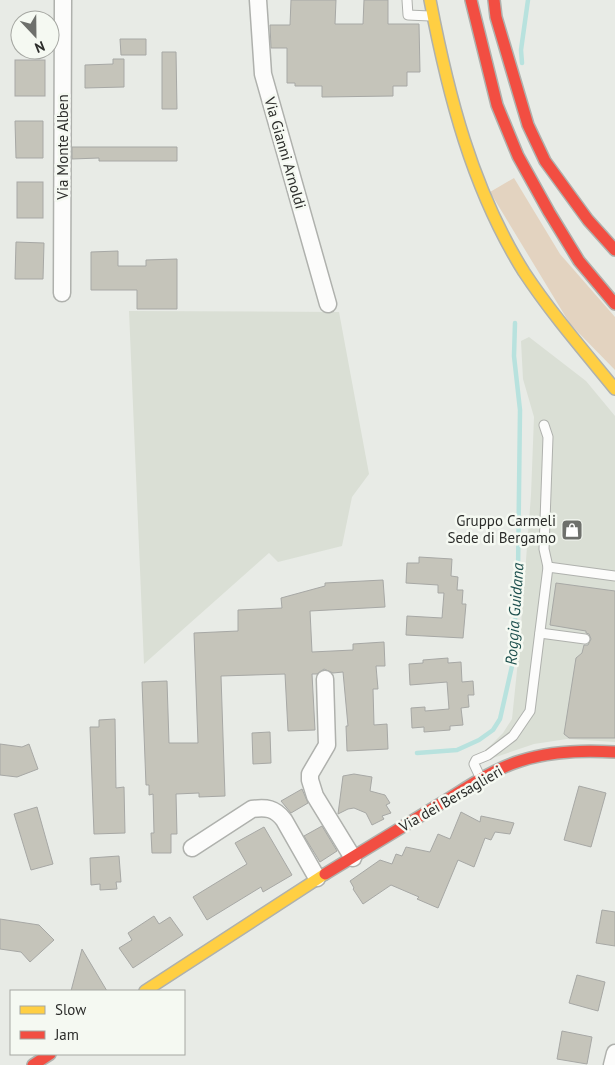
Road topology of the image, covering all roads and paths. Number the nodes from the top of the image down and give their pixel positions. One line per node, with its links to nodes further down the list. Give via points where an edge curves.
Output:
1 (63, 0): 11 (street, Via Monte Alben)
2 (258, 0): 12 (street, Via Gianni Arnoldi, via 263,74)
3 (407, 0): 7 (lane, via 408,15)
4 (430, 0): 7 (main road)
5 (471, 0): 13 (main road, via 497,105 518,156 579,261)
6 (494, 0): 8 (main road, via 498,26)
7 (433, 16): 14 (main road, via 454,108 479,179 505,238 524,272 553,312)
8 (517, 89): 9 (main road, via 552,158 595,218); 10 (main road, via 528,126 545,161 588,220)
9 (615, 238)
10 (615, 250)
11 (62, 293)
12 (328, 304)
13 (615, 304)
14 (615, 388)
15 (544, 425): 16 (lane, via 548,437 544,549)
16 (548, 567): 17 (lane); 18 (lane)
17 (615, 576)
18 (540, 633): 19 (lane); 22 (lane, via 530,711 513,736 476,760 474,764)
19 (585, 640)
20 (325, 679): 24 (street, via 327,745 310,774 310,780 315,796)
21 (615, 752): 22 (main road, Via dei Bersaglieri, via 554,753 510,765)
22 (481, 779): 24 (main road, Via dei Bersaglieri)
23 (192, 848): 25 (street, via 252,809 263,807 277,811 284,820)
24 (353, 858): 25 (main road, Via dei Bersaglieri)
25 (317, 878): 26 (main road, Via dei Bersaglieri)
26 (147, 990)
27 (615, 1053): 30 (street)
28 (48, 1055): 29 (main road)
29 (33, 1065)
30 (612, 1065)

